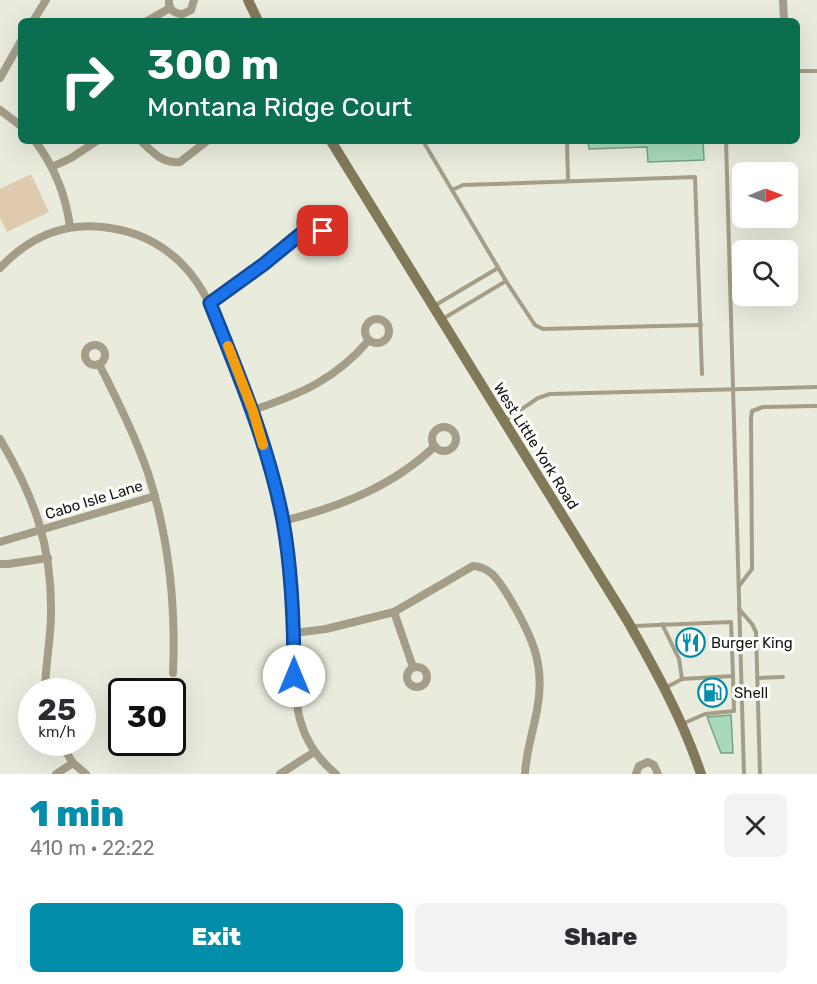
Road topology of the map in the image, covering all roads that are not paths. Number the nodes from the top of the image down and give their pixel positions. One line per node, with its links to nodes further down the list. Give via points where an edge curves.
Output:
1 (46, 0): 6 (street)
2 (194, 0): 5 (street, via 187,13 178,14)
3 (248, 0): 8 (main road)
4 (783, 0): 9 (street)
5 (170, 4): 7 (street)
6 (35, 18)
7 (151, 18)
8 (257, 18)
9 (784, 18)
10 (18, 46): 13 (street)
11 (800, 71): 12 (lane)
12 (817, 71)
13 (0, 78)
14 (0, 110): 15 (street)
15 (18, 124)
16 (37, 144): 24 (street)
17 (92, 144): 24 (street)
18 (144, 144): 19 (street, via 160,158 174,163)
19 (203, 144)
20 (333, 144): 33 (main road, West Little York Road)
21 (425, 144): 26 (lane)
22 (567, 144): 25 (lane)
23 (726, 144): 40 (lane)
24 (52, 167): 27 (street)
25 (568, 181): 26 (lane, via 463,185); 35 (lane, via 695,177)
26 (452, 190): 30 (lane)
27 (70, 226): 29 (street, via 33,240); 32 (street, via 123,230 167,249 184,265)
28 (303, 232): 32 (street)
29 (0, 268)
30 (498, 268): 31 (lane); 33 (lane)
31 (506, 281): 34 (lane); 35 (lane, via 536,326 543,329)
32 (210, 303): 42 (street)
33 (433, 307): 34 (main road, West Little York Road)
34 (441, 320): 43 (main road, West Little York Road)
35 (700, 325): 38 (lane)
36 (369, 340): 42 (street, via 354,358 317,385)
37 (99, 364): 46 (street, via 136,442)
38 (702, 374)
39 (817, 387): 40 (lane)
40 (734, 390): 43 (lane, via 550,394); 52 (lane)
41 (817, 406): 52 (lane, via 763,407 753,411 752,569)
42 (253, 411): 47 (street)
43 (503, 421): 56 (main road, West Little York Road)
44 (0, 439): 48 (street, via 32,498)
45 (435, 447): 47 (street, via 416,464 375,489)
46 (155, 496): 48 (street, Cabo Isle Lane); 59 (street, via 170,573)
47 (283, 521): 57 (street)
48 (42, 530): 49 (street, Cabo Isle Lane); 50 (street)
49 (0, 542)
50 (48, 558): 51 (street); 62 (street, via 51,615)
51 (0, 564)
52 (738, 587): 53 (lane)
53 (739, 608): 63 (lane, via 756,632); 78 (lane)
54 (394, 612): 57 (street); 58 (street); 74 (street, via 472,566 484,567 494,575 537,652 540,692)
55 (662, 624): 56 (lane); 60 (lane, via 730,622); 64 (lane, via 679,659)
56 (630, 626): 65 (main road, West Little York Road)
57 (294, 633): 67 (street, via 298,716)
58 (413, 667)
59 (173, 673)
60 (733, 676): 64 (lane); 66 (lane, via 734,711 705,714)
61 (783, 677): 63 (lane)
62 (46, 678)
63 (757, 678): 79 (lane)
64 (682, 679): 65 (lane)
65 (664, 688): 66 (main road, West Little York Road)
66 (681, 724): 77 (main road, West Little York Road)
67 (314, 752): 72 (street); 73 (street)
68 (69, 756): 69 (street)
69 (73, 763): 70 (street); 71 (street)
70 (56, 774)
71 (86, 774)
72 (280, 774)
73 (336, 774)
74 (525, 774)
75 (636, 774): 76 (street, via 639,766 648,762 657,767)
76 (658, 774)
77 (700, 774)
78 (744, 774)
79 (760, 774)

